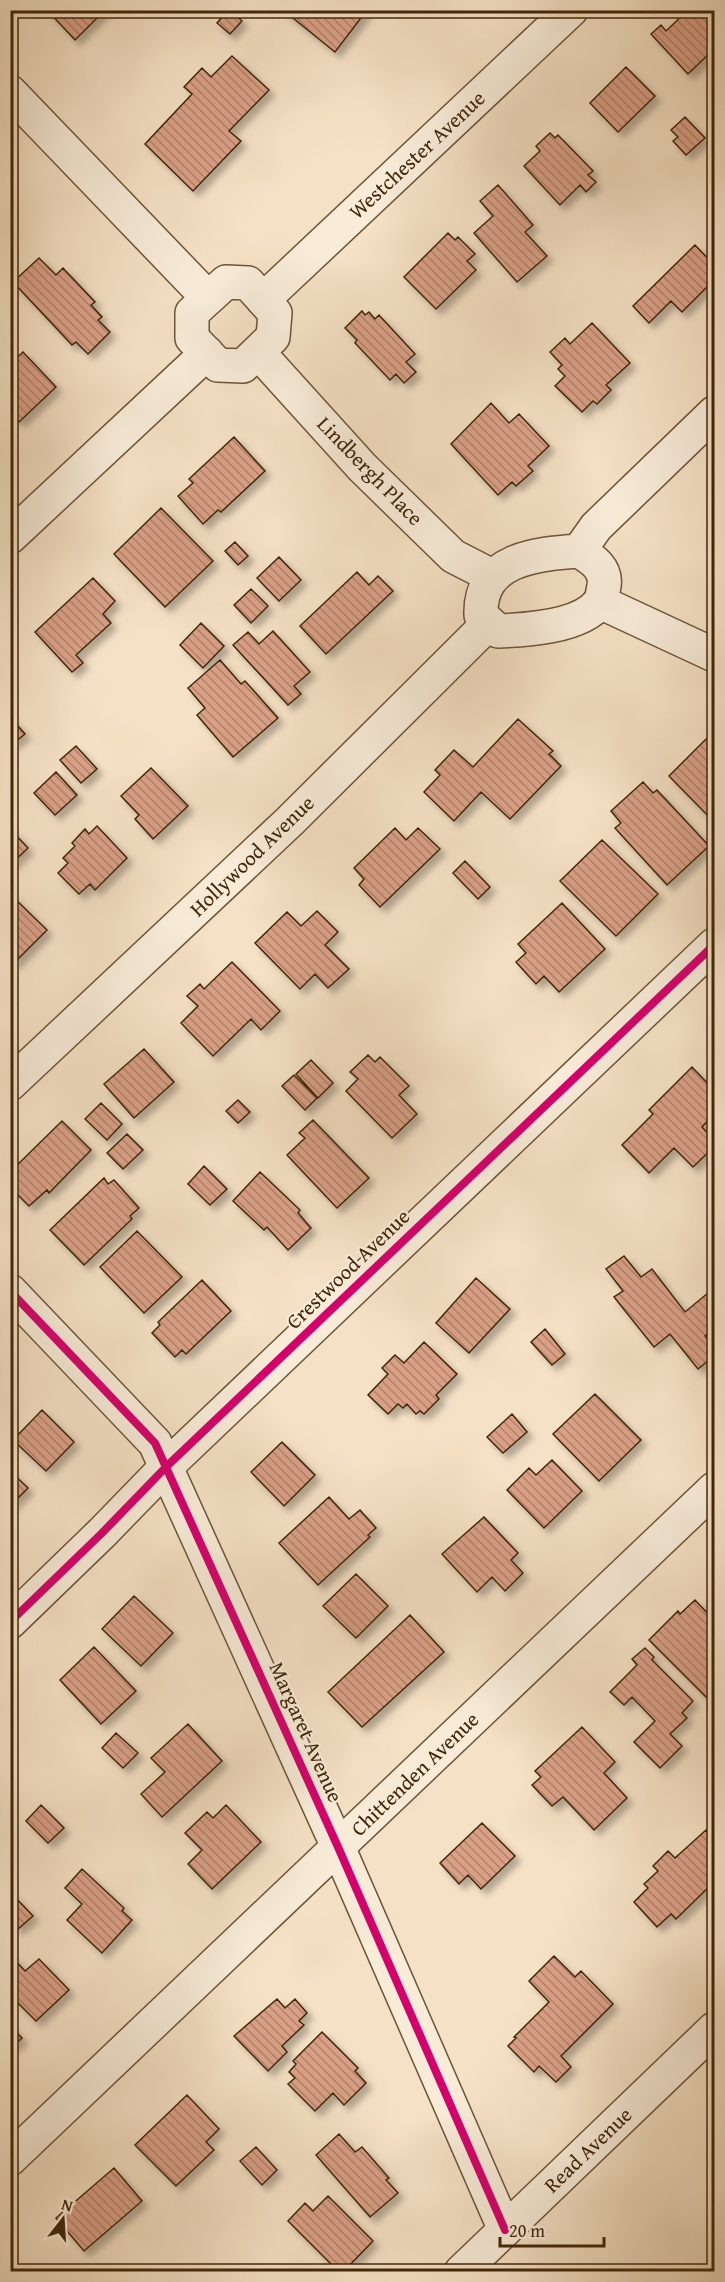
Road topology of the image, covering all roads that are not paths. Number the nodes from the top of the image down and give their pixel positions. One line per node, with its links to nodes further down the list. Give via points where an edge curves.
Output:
1 (571, 10): 4 (street, Westchester Avenue)
2 (10, 92): 3 (street)
3 (208, 298): 4 (street, via 226,282 248,283); 6 (street, via 192,313 192,338)
4 (263, 300): 5 (street, via 275,313 273,337)
5 (258, 352): 6 (street, via 243,366 218,365); 10 (street, Lindbergh Place, via 362,467 453,555)
6 (207, 353): 8 (street)
7 (714, 413): 9 (street, via 596,527)
8 (10, 537)
9 (579, 551): 10 (street, via 514,562); 11 (street, via 596,561 605,579)
10 (492, 576): 12 (street, via 480,599 481,615)
11 (600, 602): 12 (street, via 581,617 528,630 498,630); 13 (street)
12 (489, 622): 15 (street, Hollywood Avenue, via 290,821)
13 (714, 655)
14 (714, 945): 17 (street, Crestwood Avenue)
15 (10, 1084)
16 (10, 1291): 17 (street, Margaret Avenue, via 154,1443)
17 (167, 1466): 19 (street, Crestwood Avenue); 20 (street, Margaret Avenue)
18 (714, 1489): 20 (street, Chittenden Avenue)
19 (10, 1622)
20 (338, 1847): 22 (street, Chittenden Avenue); 23 (street, Margaret Avenue)
21 (714, 2029): 23 (street, Read Avenue)
22 (10, 2159)
23 (505, 2230): 24 (street, Read Avenue)
24 (461, 2271)

